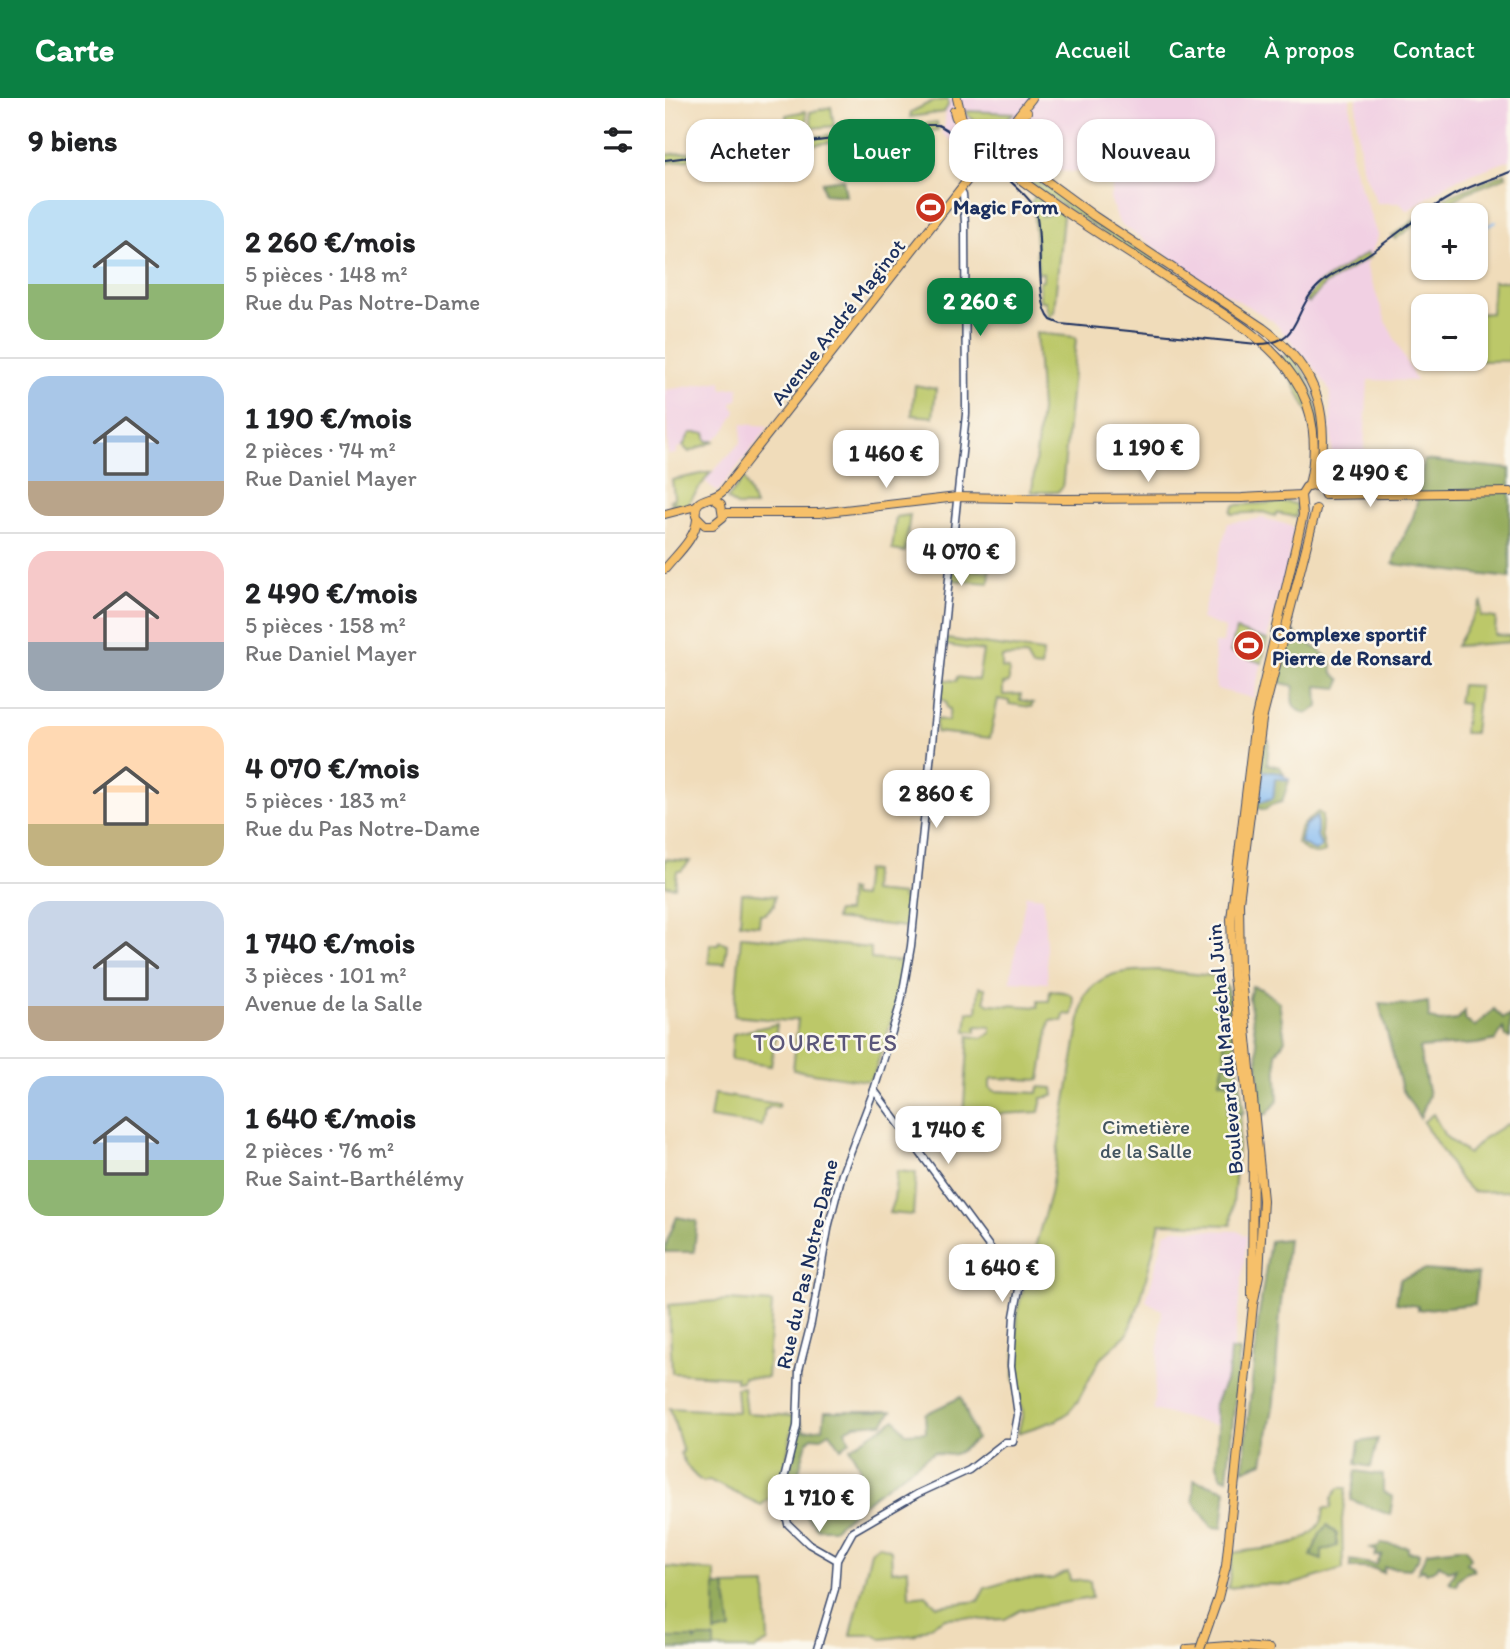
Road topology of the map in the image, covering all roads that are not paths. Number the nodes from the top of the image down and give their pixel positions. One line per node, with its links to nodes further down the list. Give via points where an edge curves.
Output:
1 (955, 98): 4 (main road); 5 (main road)
2 (1032, 98): 6 (main road, Avenue André Maginot)
3 (1037, 98): 7 (main road, Avenue André Maginot)
4 (956, 119)
5 (961, 119)
6 (1017, 119)
7 (1019, 119)
8 (967, 182): 11 (main road, Avenue André Maginot)
9 (1027, 182): 12 (main road, via 1239,324 1280,359 1309,410 1314,443)
10 (1048, 182): 13 (main road, via 1289,350 1308,376 1322,413 1325,451)
11 (961, 190): 16 (street, Rue du Pas Notre-Dame, via 967,391); 17 (main road, Avenue André Maginot); 20 (main road, Avenue André Maginot, via 725,494)
12 (1310, 485): 13 (main road); 18 (main road)
13 (1319, 486): 15 (main road)
14 (1510, 492): 15 (main road)
15 (1325, 495): 21 (main road)
16 (957, 497): 18 (main road); 20 (main road, via 819,513); 27 (street, Rue du Pas Notre-Dame, via 911,946 901,1002)
17 (713, 498): 19 (main road); 20 (main road)
18 (1302, 499): 21 (main road, via 1308,508); 30 (main road, Boulevard du Maréchal Juin, via 1300,530 1255,721 1231,919 1252,1150)
19 (696, 506): 22 (main road); 23 (main road)
20 (722, 508): 24 (main road, via 717,524)
21 (1316, 509): 30 (main road, Boulevard du Maréchal Juin, via 1262,720 1240,902 1240,968 1263,1200)
22 (667, 514): 23 (main road)
23 (696, 517): 24 (main road); 25 (main road)
24 (707, 526): 25 (main road)
25 (691, 536): 26 (main road)
26 (665, 569)
27 (874, 1090): 28 (street, via 991,1249); 31 (street, Rue du Pas Notre-Dame, via 839,1184 798,1382 797,1426 784,1479 785,1518 801,1537)
28 (1010, 1267): 29 (street, via 1009,1274); 29 (street, via 1022,1268 1022,1275)
29 (1016, 1278): 31 (street, via 1019,1289 1011,1366 1018,1415 1013,1442 1005,1442 969,1470 853,1531)
30 (1253, 1305): 34 (main road, Boulevard du Maréchal Juin, bridge, via 1227,1557)
31 (838, 1560): 32 (street, via 835,1589)
32 (817, 1649)
33 (1187, 1649): 35 (main road)
34 (1200, 1649)
35 (1269, 1649)

